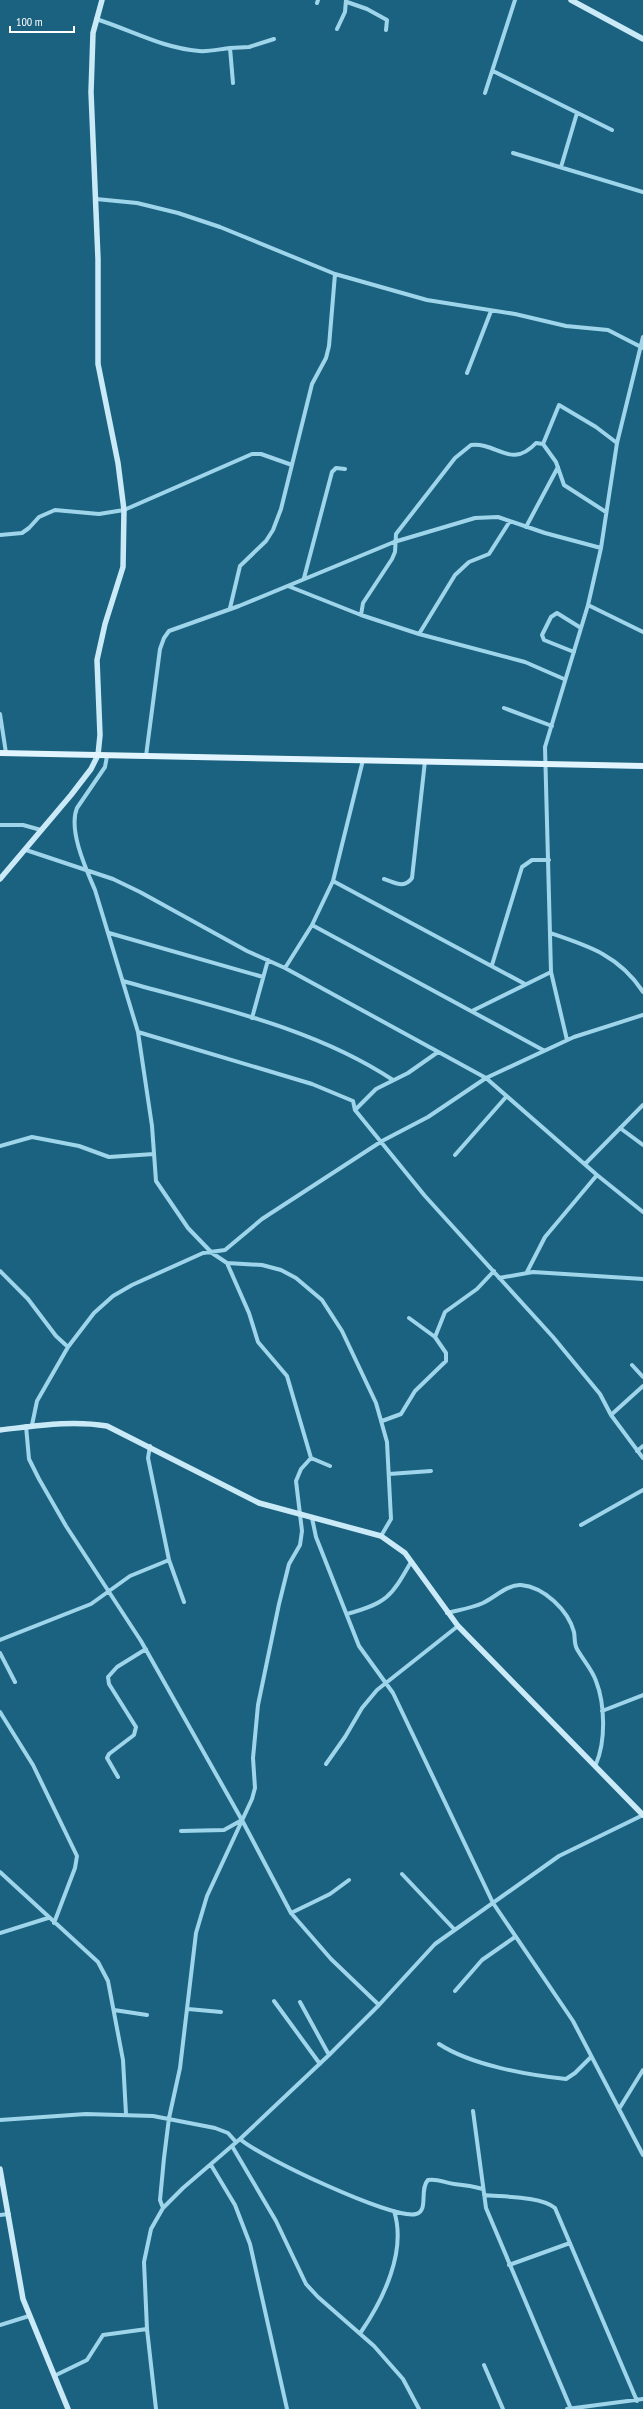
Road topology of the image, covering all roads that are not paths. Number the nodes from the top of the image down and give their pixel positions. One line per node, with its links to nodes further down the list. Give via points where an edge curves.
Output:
1 (102, 0): 5 (street)
2 (515, 0): 11 (street)
3 (571, 0): 9 (street)
4 (346, 1): 6 (street); 7 (street, via 387,20)
5 (96, 18): 10 (street, via 180,48 200,51); 19 (street, via 92,32 91,92)
6 (337, 29)
7 (386, 30)
8 (274, 39): 10 (street, via 249,47)
9 (643, 39)
10 (230, 48): 12 (street)
11 (492, 71): 13 (street); 14 (street)
12 (233, 83)
13 (485, 93)
14 (576, 113): 15 (street); 17 (street)
15 (612, 130)
16 (513, 152): 17 (street)
17 (561, 167): 18 (street)
18 (643, 192)
19 (96, 199): 20 (street, via 137,203 178,213 220,227); 30 (street, via 98,364 118,463)
20 (335, 274): 21 (street, via 427,300); 27 (street, via 329,346 326,358 312,384)
21 (491, 311): 23 (street, via 566,326 608,330); 24 (street)
22 (643, 337): 23 (street)
23 (642, 347): 25 (street)
24 (467, 373)
25 (617, 443): 26 (street, via 559,405); 31 (street)
26 (543, 444): 28 (street); 35 (street, via 536,443 525,454 517,456 471,445 455,458 402,525)
27 (292, 465): 30 (street, via 260,454 252,454); 40 (street, via 273,530 266,541 240,566)
28 (558, 466): 31 (street, via 564,484); 33 (street)
29 (345, 469): 37 (street, via 336,468 332,472)
30 (124, 510): 34 (street, via 99,514 55,510 39,517 22,533); 51 (street, via 123,567 97,660 100,735)
31 (606, 512): 36 (street)
32 (510, 521): 33 (street); 35 (street, via 498,517 476,518); 44 (street, via 489,554 469,562 455,575)
33 (526, 527): 36 (street)
34 (0, 535)
35 (394, 542): 37 (street); 41 (street, via 395,552 392,559 363,603)
36 (601, 548): 39 (street)
37 (304, 578): 38 (street)
38 (288, 586): 40 (street); 41 (street)
39 (588, 605): 42 (street); 43 (street)
40 (230, 608): 53 (street, via 169,630 164,638 160,649)
41 (361, 615): 44 (street)
42 (581, 628): 45 (street); 45 (street, via 557,613 551,617 542,635 544,640)
43 (643, 632)
44 (419, 634): 46 (street, via 524,662)
45 (574, 652): 46 (street)
46 (564, 679): 49 (street)
47 (504, 708): 49 (street)
48 (0, 714): 50 (street)
49 (552, 726): 56 (street, via 545,747)
50 (3, 753): 51 (main road)
51 (98, 755): 52 (main road); 59 (street, via 91,769)
52 (107, 756): 53 (main road); 62 (street, via 105,767 74,816 74,828)
53 (146, 756): 54 (main road)
54 (363, 760): 55 (main road); 65 (street)
55 (425, 760): 56 (main road); 64 (street, via 412,878 409,883 401,885)
56 (545, 764): 57 (main road); 61 (street)
57 (643, 766)
58 (0, 825): 59 (street, via 23,825)
59 (41, 830): 60 (street)
60 (26, 850): 62 (street); 63 (street)
61 (549, 860): 68 (street); 70 (street, via 532,860 522,867)
62 (86, 870): 67 (street, via 96,890); 69 (street, via 140,892 247,952)
63 (0, 879)
64 (384, 879)
65 (334, 881): 66 (street); 70 (street)
66 (312, 925): 71 (street); 77 (street)
67 (109, 933): 73 (street); 74 (street)
68 (550, 933): 72 (street); 76 (street, via 592,946 612,958 635,980)
69 (268, 960): 71 (street); 73 (street)
70 (492, 965): 75 (street)
71 (285, 968): 83 (street)
72 (551, 972): 75 (street); 81 (street)
73 (263, 976): 79 (street)
74 (123, 980): 79 (street); 80 (street)
75 (525, 984): 77 (street)
76 (643, 992)
77 (472, 1011): 82 (street)
78 (643, 1014): 81 (street)
79 (252, 1018): 85 (street, via 338,1048 363,1060)
80 (138, 1032): 88 (street, via 337,1093 353,1101); 93 (street)
81 (566, 1040): 82 (street)
82 (543, 1050): 84 (street)
83 (438, 1052): 84 (street); 85 (street, via 408,1073)
84 (486, 1078): 86 (street); 90 (street, via 428,1117)
85 (392, 1080): 88 (street, via 376,1089)
86 (506, 1097): 94 (street); 95 (street)
87 (643, 1104): 89 (street)
88 (355, 1110): 90 (street)
89 (620, 1128): 91 (street); 95 (street)
90 (382, 1141): 98 (street, via 262,1219 225,1250); 101 (street, via 425,1196)
91 (643, 1145)
92 (0, 1146): 93 (street, via 32,1137 79,1146 109,1157)
93 (154, 1154): 98 (street, via 156,1182 188,1228)
94 (455, 1155)
95 (584, 1164): 96 (street)
96 (597, 1175): 97 (street); 102 (street, via 545,1237)
97 (643, 1212)
98 (212, 1253): 99 (street); 107 (street, via 203,1253 132,1284 113,1296 94,1312)
99 (226, 1263): 112 (street, via 256,1264 277,1269 303,1282 316,1295 327,1307 350,1345); 118 (street, via 249,1313 257,1339 287,1376)
100 (0, 1271): 107 (street, via 28,1299 56,1336)
101 (494, 1271): 103 (street); 106 (street, via 477,1288 445,1312)
102 (527, 1272): 103 (street); 104 (street)
103 (499, 1278): 111 (street, via 600,1394)
104 (643, 1278)
105 (409, 1318): 106 (street)
106 (436, 1337): 112 (street, via 446,1353 446,1361 415,1391 401,1414)
107 (68, 1346): 113 (street, via 37,1401)
108 (632, 1365): 109 (street)
109 (643, 1377)
110 (643, 1386): 111 (street)
111 (611, 1416): 117 (street)
112 (382, 1421): 122 (street, via 387,1442)
113 (29, 1426): 114 (street); 115 (street, via 107,1426); 130 (street, via 29,1459 66,1526)
114 (0, 1430)
115 (150, 1446): 124 (street, via 246,1497); 128 (street, via 148,1458)
116 (643, 1446): 117 (street)
117 (636, 1451): 119 (street)
118 (311, 1458): 120 (street); 124 (street, via 301,1469 296,1481)
119 (643, 1458)
120 (330, 1466)
121 (431, 1471): 122 (street)
122 (389, 1474): 127 (street, via 391,1519)
123 (643, 1490): 126 (street)
124 (302, 1514): 125 (street); 147 (street, via 300,1544 289,1564 258,1705 253,1758 255,1788)
125 (312, 1518): 127 (street); 133 (street, via 316,1537)
126 (581, 1526)
127 (381, 1536): 129 (street, via 404,1553)
128 (169, 1560): 130 (street, via 130,1576); 131 (street)
129 (411, 1562): 132 (street); 133 (street, via 387,1598 373,1607)
130 (110, 1592): 135 (street, via 91,1604); 136 (street)
131 (184, 1602)
132 (447, 1613): 134 (street); 141 (street, via 483,1603 508,1588 520,1585 547,1595 559,1606 570,1623 577,1650 596,1679)
133 (347, 1614): 139 (street, via 359,1646)
134 (458, 1626): 139 (street); 144 (street)
135 (0, 1640)
136 (146, 1649): 145 (street, via 117,1667 108,1677 109,1684 136,1727 134,1735 107,1758); 147 (street)
137 (0, 1653): 138 (street)
138 (15, 1682)
139 (385, 1682): 143 (street, via 362,1708); 152 (street, via 393,1693)
140 (643, 1695): 141 (street)
141 (602, 1711): 144 (street, via 600,1754)
142 (0, 1712): 155 (street, via 33,1765 77,1856 75,1868)
143 (326, 1764)
144 (596, 1764): 146 (street)
145 (118, 1777)
146 (643, 1814): 152 (street, via 559,1856)
147 (243, 1821): 148 (street, via 224,1830); 153 (street); 163 (street, via 207,1896 196,1933)
148 (181, 1831)
149 (0, 1872): 154 (street)
150 (402, 1874): 156 (street)
151 (349, 1880): 153 (street, via 330,1894)
152 (493, 1903): 156 (street); 158 (street)
153 (291, 1913): 162 (street, via 331,1959)
154 (48, 1918): 155 (street); 157 (street)
155 (54, 1923): 164 (street, via 98,1962 104,1971)
156 (454, 1929): 162 (street, via 425,1954)
157 (0, 1933)
158 (515, 1937): 159 (street, via 482,1960); 169 (street, via 573,2021)
159 (455, 1991)
160 (274, 2000): 170 (street)
161 (300, 2002): 168 (street)
162 (379, 2005): 168 (street)
163 (188, 2009): 165 (street); 177 (street, via 180,2068)
164 (114, 2010): 166 (street); 176 (street, via 123,2060)
165 (221, 2012)
166 (147, 2015)
167 (439, 2044): 169 (street, via 456,2055 502,2068 566,2079)
168 (329, 2055): 170 (street)
169 (592, 2057): 174 (street)
170 (320, 2064): 179 (street)
171 (643, 2070): 172 (street)
172 (638, 2080): 173 (street); 174 (street)
173 (643, 2080)
174 (619, 2109): 181 (street)
175 (473, 2111): 184 (street)
176 (126, 2114): 177 (street); 178 (street)
177 (169, 2118): 179 (street, via 215,2128 228,2133); 186 (street, via 160,2200)
178 (0, 2120)
179 (238, 2141): 180 (street); 187 (street, via 310,2179)
180 (232, 2146): 182 (street); 195 (street, via 276,2221 306,2284)
181 (643, 2155)
182 (211, 2165): 186 (street); 203 (street, via 235,2204 250,2244)
183 (0, 2169): 188 (street)
184 (483, 2189): 185 (street); 187 (street, via 469,2184 452,2184 436,2178 428,2180 422,2190 420,2212 415,2215)
185 (484, 2195): 190 (street, via 550,2204 556,2208); 191 (street, via 491,2222)
186 (164, 2208): 194 (street, via 151,2229 144,2254)
187 (394, 2211): 195 (street, via 399,2233 388,2285 378,2307)
188 (9, 2214): 189 (street); 192 (street, via 17,2274)
189 (0, 2215)
190 (570, 2243): 191 (street); 199 (street)
191 (509, 2265): 200 (street)
192 (29, 2316): 193 (street); 197 (street)
193 (0, 2325)
194 (148, 2329): 197 (street, via 103,2335 87,2360); 202 (street)
195 (361, 2332): 204 (street, via 403,2379)
196 (484, 2365): 205 (street)
197 (54, 2376): 201 (street)
198 (643, 2399): 199 (street)
199 (637, 2401): 200 (street)
200 (572, 2408): 206 (street)
201 (68, 2409)
202 (156, 2409)
203 (287, 2409)
204 (419, 2409)
205 (503, 2409)
206 (567, 2409)

